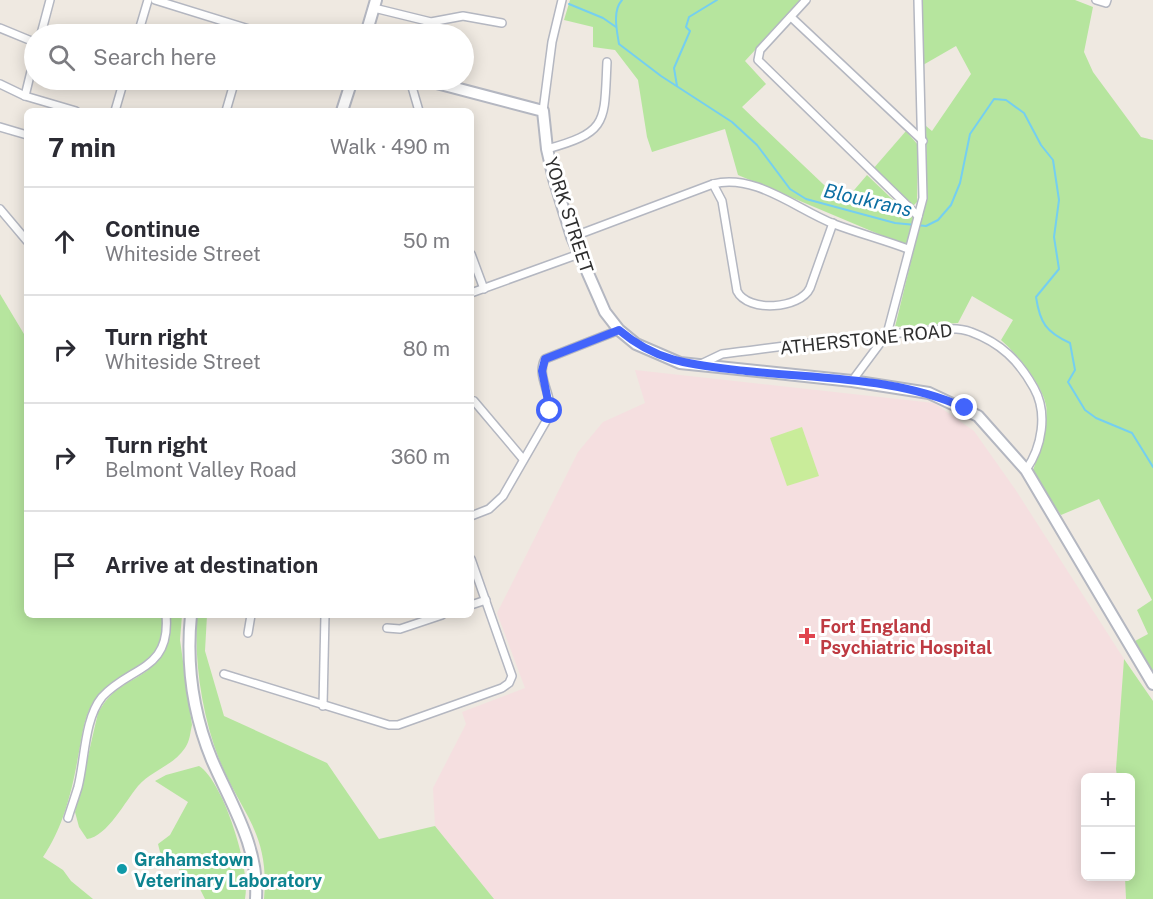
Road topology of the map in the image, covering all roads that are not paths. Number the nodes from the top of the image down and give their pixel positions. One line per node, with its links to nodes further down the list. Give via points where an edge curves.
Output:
1 (50, 0): 12 (street)
2 (148, 0): 13 (street)
3 (155, 0): 14 (street)
4 (562, 0): 32 (street, YORK STREET)
5 (806, 0): 10 (street)
6 (918, 0): 35 (street)
7 (1096, 0): 8 (street)
8 (1107, 2)
9 (375, 4): 11 (street, via 431,22 463,16); 15 (street)
10 (790, 17): 35 (street); 39 (street, via 758,54 758,60)
11 (502, 23)
12 (44, 24)
13 (141, 24)
14 (226, 24)
15 (369, 24)
16 (0, 28): 17 (street)
17 (24, 38)
18 (607, 62): 36 (street, via 602,120 583,137)
19 (0, 84): 26 (street)
20 (26, 90): 26 (street)
21 (121, 90): 28 (street)
22 (232, 90): 29 (street)
23 (349, 90): 30 (street)
24 (413, 90): 31 (street)
25 (463, 90): 32 (street)
26 (25, 96): 27 (street)
27 (66, 108)
28 (116, 108)
29 (227, 108)
30 (343, 108)
31 (418, 108)
32 (543, 111): 36 (street, YORK STREET)
33 (0, 127): 34 (street)
34 (24, 134)
35 (923, 141): 39 (street, via 925,185)
36 (547, 149): 41 (street, YORK STREET)
37 (713, 184): 40 (street, via 751,185); 40 (street, via 722,201 737,291 741,298 756,306 804,298); 41 (street)
38 (0, 210): 42 (street)
39 (916, 221): 43 (street)
40 (833, 223): 43 (street)
41 (572, 237): 44 (street, YORK STREET)
42 (24, 238)
43 (909, 249): 49 (street)
44 (579, 254): 46 (street); 48 (street, YORK STREET, via 605,312)
45 (474, 262): 46 (street)
46 (484, 289): 47 (street)
47 (474, 292)
48 (619, 330): 50 (street, YORK STREET, via 661,357); 53 (street, via 545,359 542,371 550,411)
49 (887, 334): 50 (street, ATHERSTONE ROAD, via 723,354); 51 (street); 54 (street, ATHERSTONE ROAD, via 959,329 970,331 1014,357 1040,402 1040,437)
50 (699, 366): 51 (street, YORK STREET)
51 (852, 381): 54 (street, YORK STREET, via 929,393 965,408 992,430)
52 (474, 401): 53 (street)
53 (523, 459): 55 (street, via 498,502)
54 (1026, 470): 67 (street, YORK STREET)
55 (474, 515)
56 (474, 567): 57 (street)
57 (486, 600): 58 (street); 68 (street, via 512,676 502,688 398,725 380,724)
58 (474, 604)
59 (166, 618): 69 (street, via 164,639 156,658 111,689 96,706)
60 (191, 618): 70 (street, via 190,676 197,718 247,834 256,866)
61 (250, 618): 65 (street)
62 (325, 618): 68 (street)
63 (433, 618): 64 (street, via 400,629)
64 (387, 628)
65 (248, 633)
66 (224, 674): 68 (street)
67 (1153, 684)
68 (323, 706)
69 (68, 818)
70 (256, 899)

